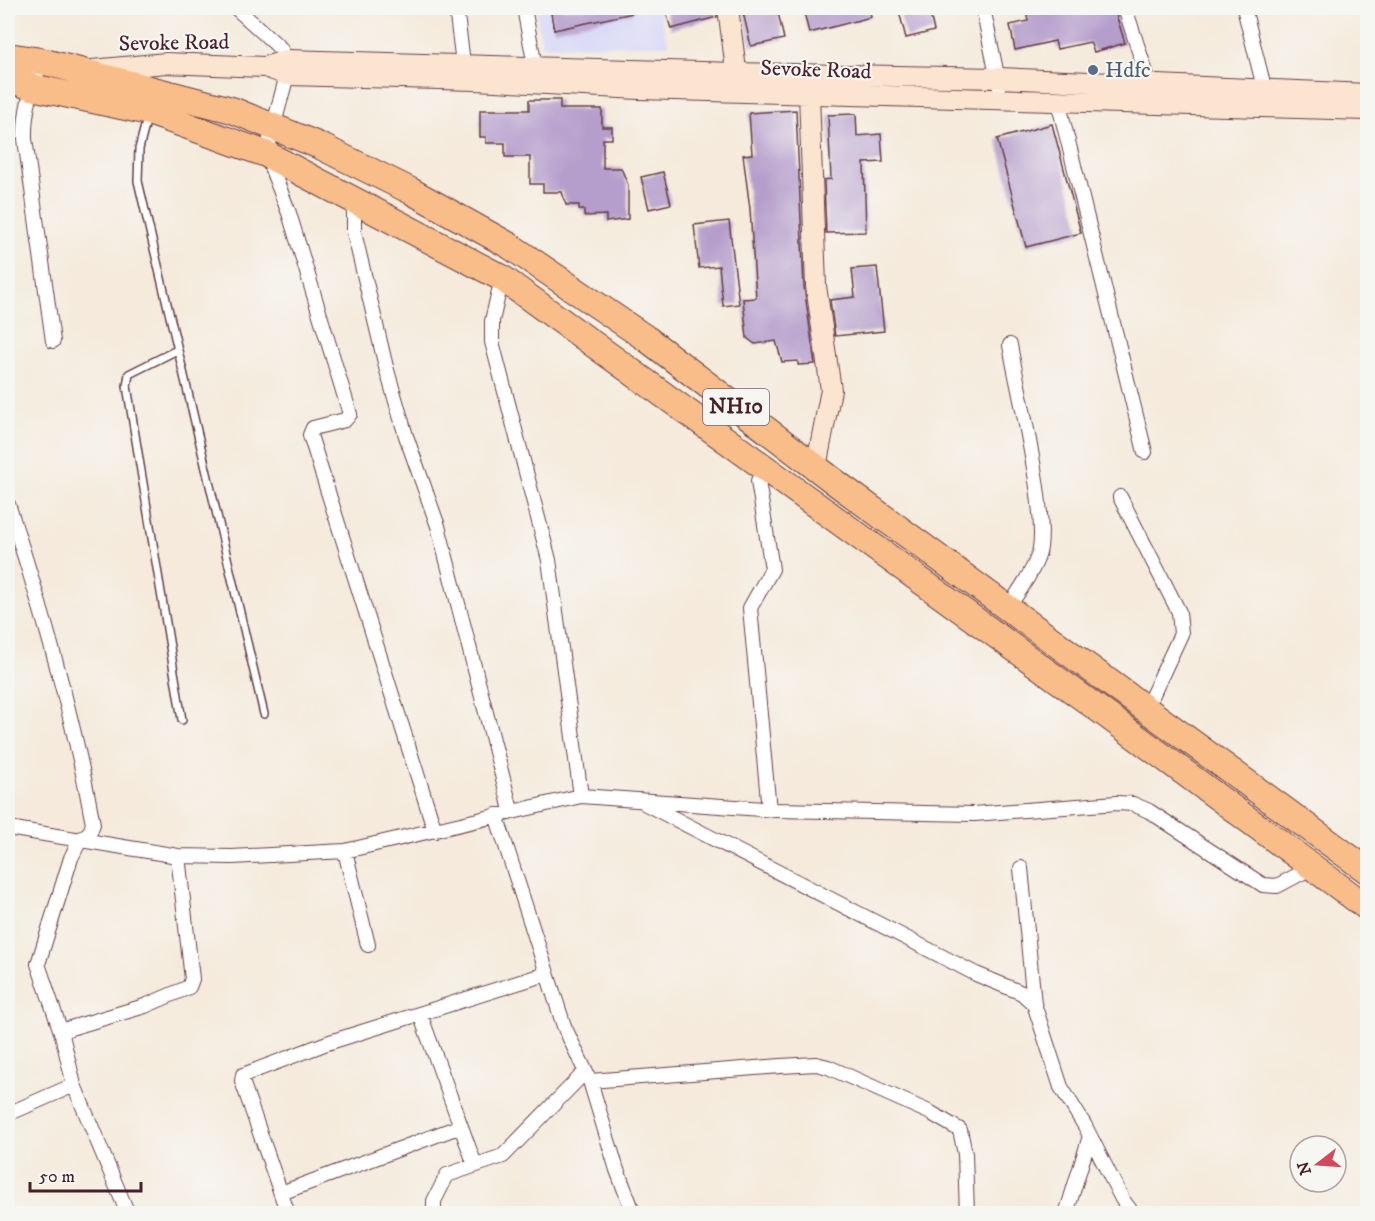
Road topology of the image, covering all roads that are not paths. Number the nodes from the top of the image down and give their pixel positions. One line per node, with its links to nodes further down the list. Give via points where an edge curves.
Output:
1 (236, 8): 12 (street, via 280,48)
2 (456, 8): 10 (street)
3 (524, 8): 11 (street)
4 (728, 8): 16 (main road)
5 (983, 8): 14 (street)
6 (1125, 8): 17 (street)
7 (1244, 8): 19 (street)
8 (8, 56): 9 (highway, NH10)
9 (42, 61): 13 (highway, NH10); 18 (street)
10 (463, 63): 11 (main road, Sevoke Road); 12 (main road, Sevoke Road)
11 (535, 66): 16 (main road, Sevoke Road)
12 (287, 68): 13 (main road, Sevoke Road, via 166,63); 16 (main road, Sevoke Road, via 476,80); 26 (street)
13 (85, 71): 22 (highway, NH10)
14 (999, 78): 16 (main road, Sevoke Road); 17 (main road, Sevoke Road); 23 (street)
15 (8, 79): 18 (highway)
16 (737, 83): 20 (main road, Sevoke Road)
17 (1150, 85): 19 (main road, Sevoke Road)
18 (32, 87): 22 (highway); 30 (street, via 25,139)
19 (1265, 91): 21 (main road, Sevoke Road)
20 (809, 94): 23 (main road, Sevoke Road); 35 (main road, via 816,286 831,390)
21 (1368, 94)
22 (152, 100): 26 (highway, NH10, via 232,110); 27 (highway); 32 (lane, via 139,149 138,181)
23 (1000, 101): 24 (main road, Sevoke Road)
24 (1058, 101): 25 (main road, Sevoke Road); 33 (street)
25 (1368, 110)
26 (273, 126): 27 (street); 35 (highway, NH10, via 411,190 510,246 646,339)
27 (266, 154): 28 (highway); 48 (street, via 289,213 350,410 348,418 313,428 310,435)
28 (354, 200): 29 (highway); 44 (street, via 354,232 389,376 438,526)
29 (502, 278): 34 (highway); 42 (street, via 492,321 492,342 549,560)
30 (53, 341)
31 (1010, 345): 38 (street, via 1041,532 1038,557)
32 (177, 350): 40 (lane); 41 (lane, via 129,374 127,386)
33 (1145, 452)
34 (764, 466): 45 (street, via 758,481 772,569 750,608); 53 (highway)
35 (816, 467): 38 (highway, NH10)
36 (1120, 498): 39 (street, via 1179,612 1182,626)
37 (8, 504): 49 (street, via 45,618 79,748 93,824)
38 (1008, 608): 39 (highway, NH10)
39 (1146, 709): 54 (highway, NH10)
40 (264, 714)
41 (182, 720)
42 (581, 796): 43 (street); 44 (street)
43 (639, 800): 45 (street); 58 (street, via 966,969 1022,993)
44 (512, 810): 46 (street)
45 (769, 810): 53 (street, via 974,814 1133,804 1263,885 1277,886)
46 (496, 814): 48 (street); 57 (street)
47 (8, 828): 49 (street)
48 (435, 831): 50 (street)
49 (80, 840): 51 (street); 60 (street, via 38,964)
50 (345, 851): 51 (street); 56 (street)
51 (178, 856): 60 (street, via 192,979 189,987 145,1006 67,1029)
52 (1021, 868): 58 (street)
53 (1311, 868): 55 (highway)
54 (1368, 871)
55 (1368, 909)
56 (368, 945)
57 (546, 974): 59 (street); 61 (street)
58 (1034, 1004): 65 (street, via 1061,1087)
59 (420, 1014): 64 (street); 67 (street, via 243,1075)
60 (62, 1035): 62 (street)
61 (587, 1076): 66 (street, via 505,1154); 72 (street); 73 (street, via 816,1064 828,1067 960,1130)
62 (74, 1085): 63 (street); 69 (street)
63 (8, 1114)
64 (461, 1126): 66 (street); 67 (street)
65 (1090, 1136): 68 (street); 74 (street)
66 (475, 1165): 71 (street, via 447,1175 434,1201)
67 (281, 1193): 70 (street)
68 (1122, 1199): 75 (street); 76 (street)
69 (128, 1214)
70 (288, 1214)
71 (434, 1214)
72 (634, 1214)
73 (967, 1214)
74 (1066, 1214)
75 (1116, 1214)
76 (1133, 1214)

